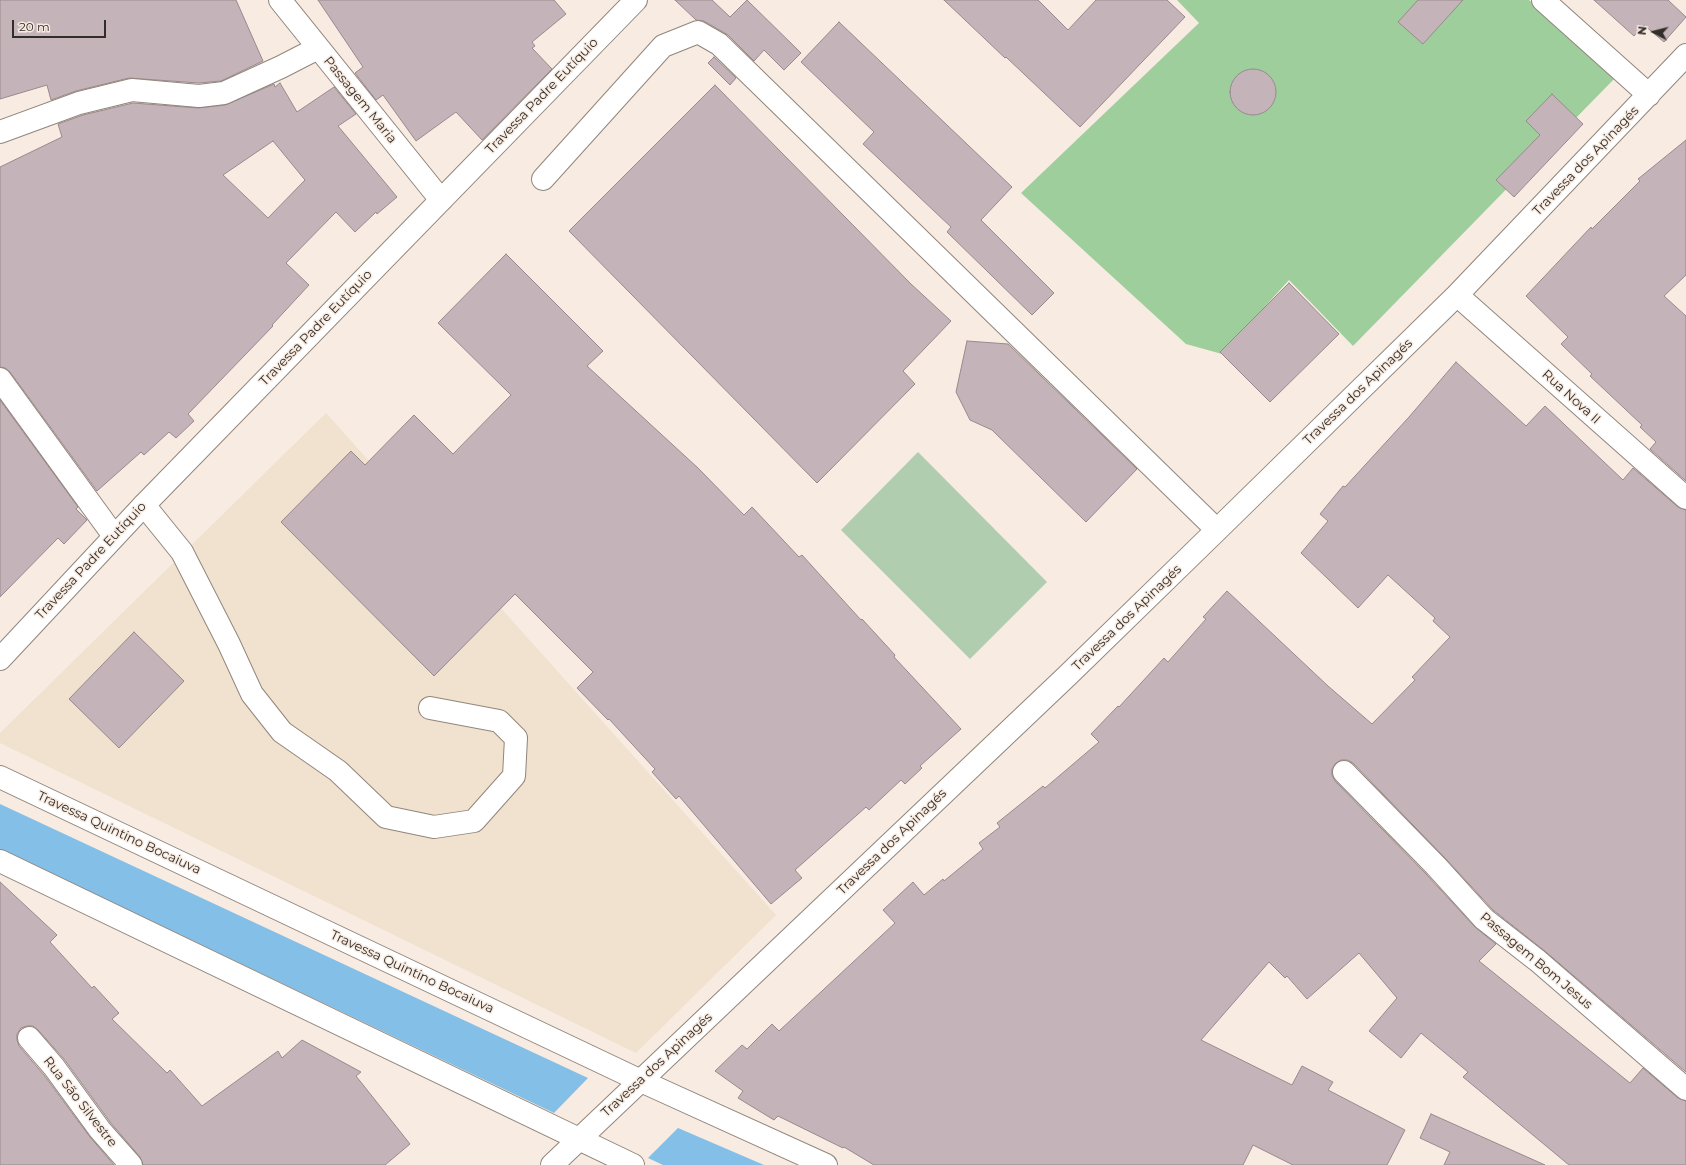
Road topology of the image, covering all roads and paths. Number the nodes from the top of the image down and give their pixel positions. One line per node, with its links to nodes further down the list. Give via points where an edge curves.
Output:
1 (280, 0): 4 (street, Passagem Maria)
2 (636, 0): 9 (street, Travessa Padre Eutíquio)
3 (1542, 0): 6 (street)
4 (318, 48): 7 (street, via 224,93 199,96 132,90 79,103); 9 (street, Passagem Maria)
5 (1686, 55): 6 (street, Travessa dos Apinagés)
6 (1649, 95): 10 (street, Travessa dos Apinagés)
7 (0, 132)
8 (543, 179): 14 (street, via 663,46 698,32 720,44)
9 (441, 200): 13 (street, Travessa Padre Eutíquio)
10 (1457, 295): 12 (street, Rua Nova II); 14 (street, Travessa dos Apinagés)
11 (0, 379): 15 (street)
12 (1686, 498)
13 (144, 505): 15 (street, Travessa Padre Eutíquio); 17 (street, via 182,552 252,694 282,732 338,771 386,817 434,827 474,821 514,776 516,738 499,721)
14 (1217, 530): 22 (street, Travessa dos Apinagés)
15 (114, 536): 16 (street, Travessa Padre Eutíquio)
16 (0, 659)
17 (430, 708)
18 (1344, 772): 23 (street, Passagem Bom Jesus, via 1484,919 1538,961)
19 (0, 777): 22 (street, Travessa Quintino Bocaiuva)
20 (0, 861): 24 (street)
21 (29, 1038): 25 (street, Rua São Silvestre, via 54,1067 100,1130)
22 (641, 1081): 24 (street, Travessa dos Apinagés); 28 (street, Travessa Quintino Bocaiuva)
23 (1686, 1089)
24 (579, 1138): 26 (street, Travessa dos Apinagés); 27 (street)
25 (131, 1165)
26 (552, 1165)
27 (633, 1165)
28 (826, 1165)

